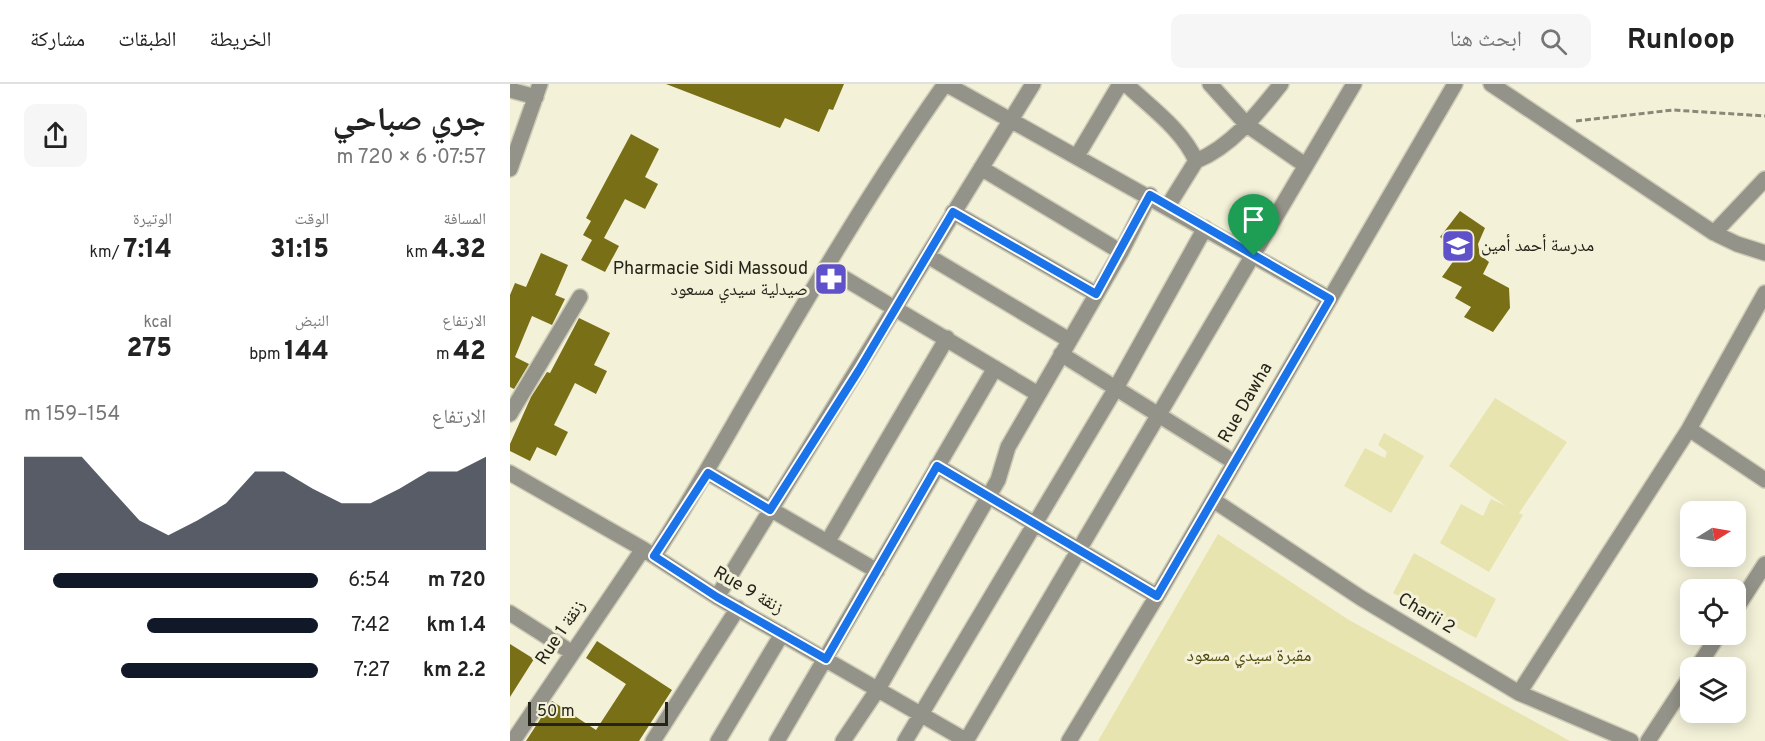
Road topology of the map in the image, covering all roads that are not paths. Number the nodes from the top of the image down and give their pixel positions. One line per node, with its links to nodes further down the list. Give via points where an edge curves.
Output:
1 (946, 84): 12 (street); 30 (street, Rue 1 زنقة, via 905,141)
2 (1033, 84): 12 (street)
3 (1120, 84): 15 (street)
4 (1126, 84): 16 (street, via 1168,123 1191,148)
5 (1210, 84): 13 (street)
6 (1280, 84): 13 (street)
7 (1354, 84): 17 (street)
8 (1455, 84): 34 (street, Rue Dawha)
9 (1491, 84): 25 (street)
10 (510, 90): 11 (street)
11 (538, 90): 14 (street)
12 (1011, 120): 15 (street); 18 (street)
13 (1247, 124): 16 (street, via 1211,155); 17 (street)
14 (514, 144): 19 (street)
15 (1077, 156): 21 (street)
16 (1196, 160): 22 (street)
17 (1305, 165): 29 (street)
18 (981, 168): 23 (street); 26 (street)
19 (510, 169)
20 (1765, 179): 25 (street)
21 (1150, 195): 22 (street); 26 (street)
22 (1168, 206): 24 (street)
23 (953, 212): 28 (street); 32 (street)
24 (1206, 228): 29 (street); 40 (street)
25 (1714, 233): 27 (street)
26 (1120, 252): 32 (street)
27 (1765, 254)
28 (928, 256): 35 (street); 37 (street)
29 (1254, 256): 34 (street); 43 (street)
30 (827, 268): 35 (street); 48 (street, Rue 1 زنقة)
31 (1765, 293): 44 (street)
32 (1096, 294): 37 (street)
33 (580, 297): 42 (street)
34 (1330, 299): 45 (street, Rue Dawha)
35 (897, 308): 36 (street); 52 (street)
36 (947, 338): 39 (street); 54 (street)
37 (1069, 340): 38 (street)
38 (1061, 354): 40 (street); 41 (street)
39 (995, 368): 41 (street); 46 (street)
40 (1116, 388): 43 (street); 53 (street)
41 (1038, 394): 50 (street, via 1004,455 998,480)
42 (510, 414)
43 (1159, 414): 45 (street); 56 (street)
44 (1689, 429): 49 (street); 69 (street)
45 (1234, 462): 51 (street, Rue Dawha)
46 (937, 466): 50 (street); 58 (street)
47 (510, 473): 55 (street, Rue 9 زنقة)
48 (708, 473): 52 (street); 55 (street, Rue 1 زنقة)
49 (1765, 480)
50 (988, 497): 53 (street); 67 (street)
51 (1213, 500): 60 (street, Rue Dawha); 69 (street, Charii 2, via 1361,598)
52 (770, 510): 54 (street); 61 (street)
53 (1034, 525): 56 (street); 70 (street)
54 (828, 541): 58 (street)
55 (648, 552): 61 (street, Rue 9 زنقة); 65 (street, Rue 1 زنقة)
56 (1080, 552): 60 (street); 77 (street)
57 (1765, 564): 59 (street)
58 (877, 571): 66 (street)
59 (1746, 593)
60 (1157, 596): 78 (street, Rue Dawha)
61 (717, 597): 62 (street, Rue 9 زنقة)
62 (738, 608): 64 (street, Rue 9 زنقة); 72 (street)
63 (510, 613): 65 (street)
64 (782, 634): 66 (street, Rue 9 زنقة); 73 (street)
65 (571, 652): 71 (street, Rue 1 زنقة)
66 (826, 659): 67 (street, Rue 9 زنقة); 74 (street)
67 (878, 689): 70 (street, Rue 9 زنقة); 75 (street)
68 (1680, 692): 80 (street)
69 (1519, 693): 79 (street, Charii 2)
70 (921, 716): 76 (street); 77 (street, Rue 9 زنقة)
71 (514, 732)
72 (653, 741)
73 (718, 741)
74 (777, 741)
75 (843, 741)
76 (905, 741)
77 (967, 741)
78 (1069, 741)
79 (1631, 741)
80 (1648, 741)

